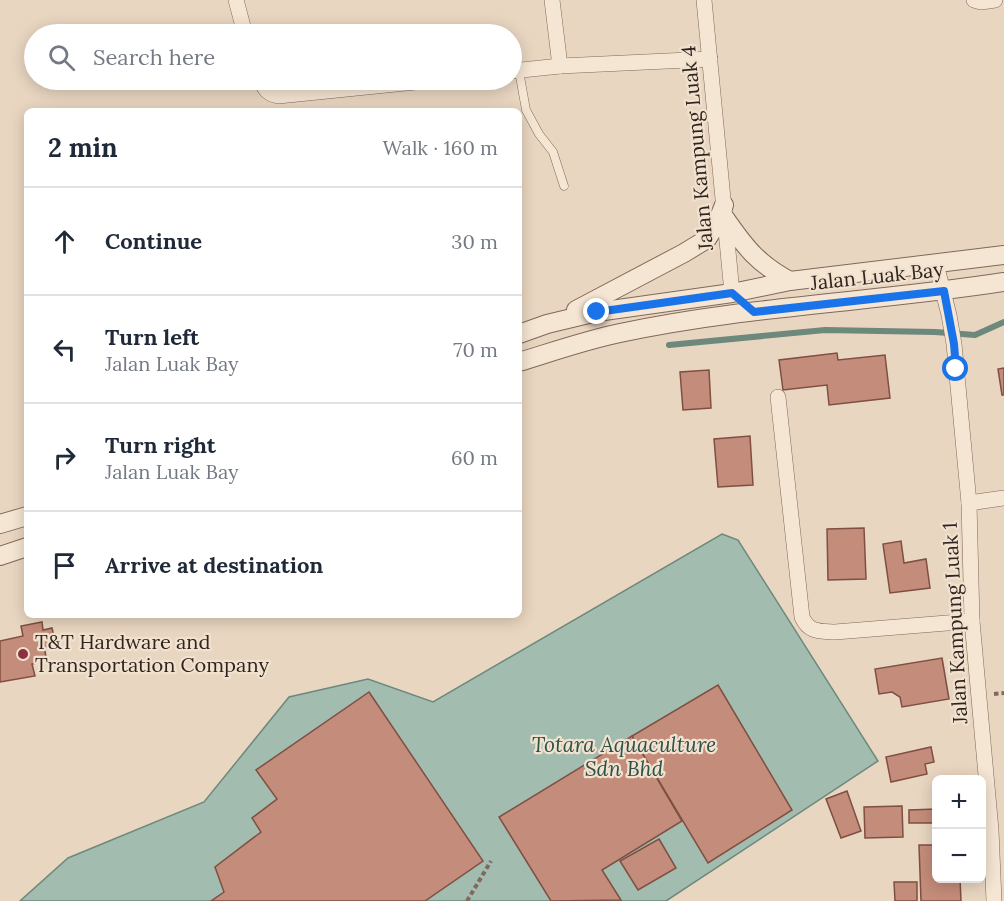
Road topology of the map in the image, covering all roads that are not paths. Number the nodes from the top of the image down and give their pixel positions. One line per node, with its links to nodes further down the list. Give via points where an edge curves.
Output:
1 (236, 0): 6 (street)
2 (552, 0): 8 (street)
3 (704, 0): 7 (street, Jalan Kampung Luak 4)
4 (974, 0): 5 (street)
5 (995, 0)
6 (242, 24)
7 (710, 59): 8 (street); 14 (street, Jalan Kampung Luak 4)
8 (560, 66): 9 (street)
9 (522, 70)
10 (266, 90): 11 (street, via 278,96)
11 (337, 90)
12 (520, 90): 13 (lane, via 526,110 553,152)
13 (564, 186)
14 (725, 211): 17 (street, via 746,249); 20 (street, Jalan Kampung Luak 4); 23 (street, via 706,238 692,248)
15 (1004, 255): 16 (street, Jalan Luak Bay)
16 (936, 264): 17 (street, Jalan Luak Bay); 19 (street, Jalan Kampung Luak 1)
17 (790, 281): 20 (street, Jalan Luak Bay)
18 (1004, 282): 19 (street, Jalan Luak Bay)
19 (944, 291): 21 (street, Jalan Luak Bay); 28 (street, Jalan Kampung Luak 1, via 954,344)
20 (732, 293): 21 (street); 22 (street); 23 (street, via 597,312)
21 (754, 312): 22 (street, Jalan Luak Bay)
22 (710, 317): 25 (street, via 618,333)
23 (547, 324): 24 (street)
24 (522, 333)
25 (522, 361)
26 (778, 397): 33 (street, via 806,626 815,631 835,632)
27 (1004, 498): 28 (street)
28 (969, 503): 33 (street, Jalan Kampung Luak 1)
29 (24, 517): 30 (street)
30 (0, 524)
31 (24, 548): 32 (street)
32 (0, 556)
33 (972, 621): 34 (street, Jalan Kampung Luak 1)
34 (994, 901)

